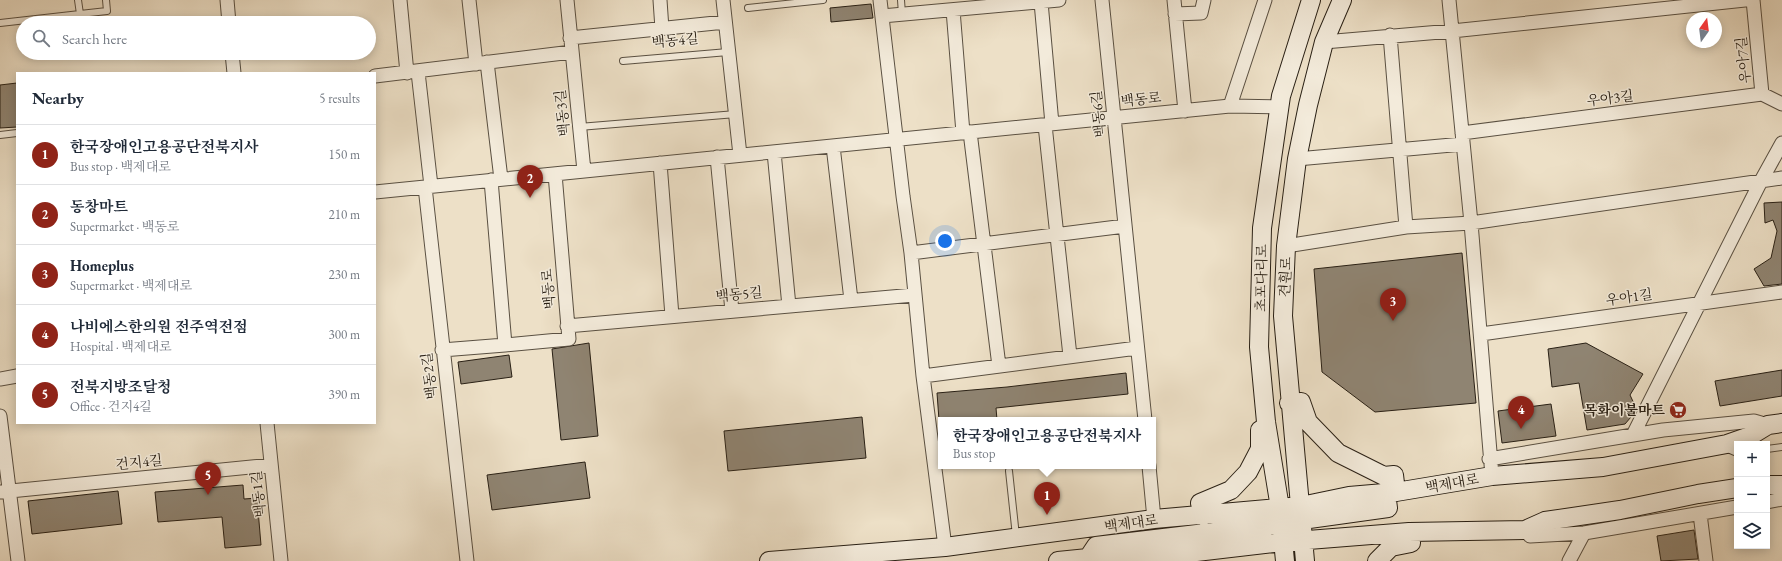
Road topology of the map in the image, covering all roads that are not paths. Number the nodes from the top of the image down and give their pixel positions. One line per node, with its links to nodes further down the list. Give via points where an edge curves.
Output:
1 (78, 0): 25 (lane)
2 (106, 0): 25 (lane, via 107,11)
3 (227, 0): 29 (street)
4 (400, 0): 45 (street)
5 (468, 0): 43 (street)
6 (567, 0): 37 (street, 백동3길)
7 (660, 0): 34 (street)
8 (723, 0): 32 (street)
9 (823, 0): 23 (lane)
10 (880, 0): 30 (street)
11 (901, 0): 26 (lane)
12 (1059, 0): 22 (street)
13 (1102, 0): 53 (street, 백동6길)
14 (1174, 0): 27 (street)
15 (1204, 0): 27 (street, via 1201,13)
16 (1265, 0): 49 (street)
17 (1311, 0): 50 (street, 초포다리로, via 1281,96)
18 (1342, 0): 38 (street, 견훤로)
19 (1449, 0): 35 (street)
20 (1745, 0): 35 (street)
21 (1753, 0): 47 (street, 우아7길)
22 (1041, 2): 24 (street); 54 (street)
23 (748, 8)
24 (954, 10): 26 (street); 56 (street)
25 (80, 14): 28 (lane)
26 (902, 14): 30 (street)
27 (1175, 14): 51 (street)
28 (62, 16)
29 (228, 16)
30 (882, 16): 60 (street)
31 (16, 21): 33 (lane)
32 (725, 22): 34 (street, 백동4길); 40 (street)
33 (0, 23)
34 (662, 29): 37 (street)
35 (1452, 31): 36 (street); 59 (street)
36 (1390, 35): 38 (street); 63 (street)
37 (570, 38): 39 (street, 백동3길)
38 (1324, 42): 67 (street, 견훤로)
39 (572, 52): 43 (street); 55 (street, 백동3길)
40 (728, 52): 42 (lane, 백동4길); 52 (street)
41 (233, 60): 44 (street)
42 (623, 60)
43 (482, 63): 45 (street); 72 (street)
44 (234, 72)
45 (412, 72): 46 (street); 74 (street)
46 (376, 76)
47 (1762, 94): 48 (street, 우아7길); 59 (street, 우아3길)
48 (1782, 104)
49 (1230, 106): 50 (street, 백동로); 51 (street, 백동로)
50 (1281, 106): 103 (street, 초포다리로, via 1262,228 1259,347)
51 (1185, 111): 53 (street, 백동로)
52 (736, 114): 55 (lane); 65 (street)
53 (1114, 118): 54 (street, 백동로); 77 (street, 백동6길)
54 (1049, 124): 56 (street, 백동로); 79 (street)
55 (579, 127): 69 (street, 백동3길)
56 (967, 132): 60 (street, 백동로); 80 (street)
57 (16, 133): 58 (lane)
58 (0, 135)
59 (1463, 139): 63 (street, 우아3길); 76 (street)
60 (896, 140): 62 (street, 백동로); 82 (street)
61 (1782, 143): 73 (street)
62 (833, 146): 64 (street, 백동로); 85 (street)
63 (1400, 149): 67 (street, 우아3길); 78 (street)
64 (774, 152): 65 (street, 백동로); 87 (street)
65 (740, 155): 66 (street, 백동로)
66 (717, 158): 68 (street, 백동로); 88 (street)
67 (1296, 159): 81 (street, 견훤로)
68 (660, 163): 69 (street, 백동로); 89 (street)
69 (584, 171): 70 (street, 백동로)
70 (555, 174): 72 (street, 백동로); 90 (street, 백동로)
71 (1782, 178): 73 (street)
72 (496, 180): 74 (street, 백동로); 92 (street)
73 (1761, 181): 76 (street); 86 (street)
74 (428, 186): 75 (street, 백동로); 94 (street, 백동2길)
75 (376, 192)
76 (1471, 223): 78 (street); 91 (street, 백제대로)
77 (1125, 226): 79 (street); 93 (street, 백동6길)
78 (1406, 227): 81 (street)
79 (1057, 235): 80 (street); 95 (street)
80 (984, 244): 82 (street); 96 (street)
81 (1286, 246): 100 (street, 견훤로, via 1283,316)
82 (911, 253): 84 (street)
83 (1782, 292): 86 (street, 우아1길)
84 (914, 295): 85 (street, 백동5길); 98 (street)
85 (851, 300): 87 (street, 백동5길)
86 (1701, 303): 91 (street, 우아1길); 106 (street)
87 (789, 306): 88 (street, 백동5길)
88 (732, 311): 89 (street, 백동5길)
89 (672, 316): 90 (street, 백동5길)
90 (568, 326): 92 (street, 백동로, via 569,339)
91 (1481, 334): 111 (street, 백제대로)
92 (505, 345): 94 (street, 백동로)
93 (1138, 348): 95 (street); 102 (street, 백동6길)
94 (442, 350): 139 (street, 백동2길)
95 (1070, 356): 96 (street)
96 (999, 366): 98 (street)
97 (16, 376): 99 (street)
98 (923, 376): 133 (street)
99 (0, 379)
100 (1290, 403): 118 (street, via 1301,402 1308,422 1338,453 1384,476 1394,475); 122 (street, 견훤로)
101 (0, 416): 117 (street)
102 (1145, 417)
103 (1266, 422): 124 (street, via 1260,423 1260,450 1248,472 1231,490 1200,503); 125 (street, 초포다리로)
104 (267, 424): 110 (street, 백동1길)
105 (1775, 424): 106 (street, 백제대로, via 1754,421); 108 (street, 백제대로, via 1750,436)
106 (1633, 435): 111 (street, 백제대로)
107 (1782, 447): 109 (lane)
108 (1732, 449): 111 (street, 백제대로, via 1603,467)
109 (1770, 449)
110 (271, 465): 117 (street, 건지4길); 138 (street, 백동1길)
111 (1491, 468): 118 (street, 백제대로)
112 (1149, 469): 126 (street)
113 (1009, 471): 130 (lane)
114 (1770, 485): 115 (street)
115 (1782, 485)
116 (1734, 488): 127 (street, via 1544,521)
117 (5, 491): 137 (street)
118 (1391, 493): 122 (street, 백제대로, via 1349,496)
119 (1782, 499): 120 (street)
120 (1770, 501)
121 (1734, 508): 123 (street)
122 (1301, 513): 125 (street, 백제대로); 131 (street); 132 (street, 견훤로)
123 (1700, 514): 129 (street); 147 (street)
124 (1203, 516): 125 (street, 백제대로); 126 (street, 백제대로)
125 (1281, 516): 131 (street, 초포다리로); 135 (street, via 1096,546)
126 (1154, 519): 130 (street, 백제대로)
127 (1525, 530): 128 (street); 129 (street, via 1530,536)
128 (1409, 532): 132 (street); 145 (street, via 1411,543 1391,547)
129 (1584, 533): 146 (street)
130 (1016, 538): 133 (street, 백제대로)
131 (1283, 542): 132 (street); 134 (street); 143 (street, 초포다리로)
132 (1303, 542): 144 (street, 견훤로)
133 (945, 547): 136 (street, 백제대로)
134 (1182, 557): 142 (street)
135 (1088, 558): 141 (street); 142 (street)
136 (815, 560): 140 (street, 백제대로)
137 (18, 561)
138 (281, 561)
139 (467, 561)
140 (768, 561)
141 (1058, 561)
142 (1119, 561)
143 (1285, 561)
144 (1305, 561)
145 (1377, 561)
146 (1569, 561)
147 (1706, 561)

